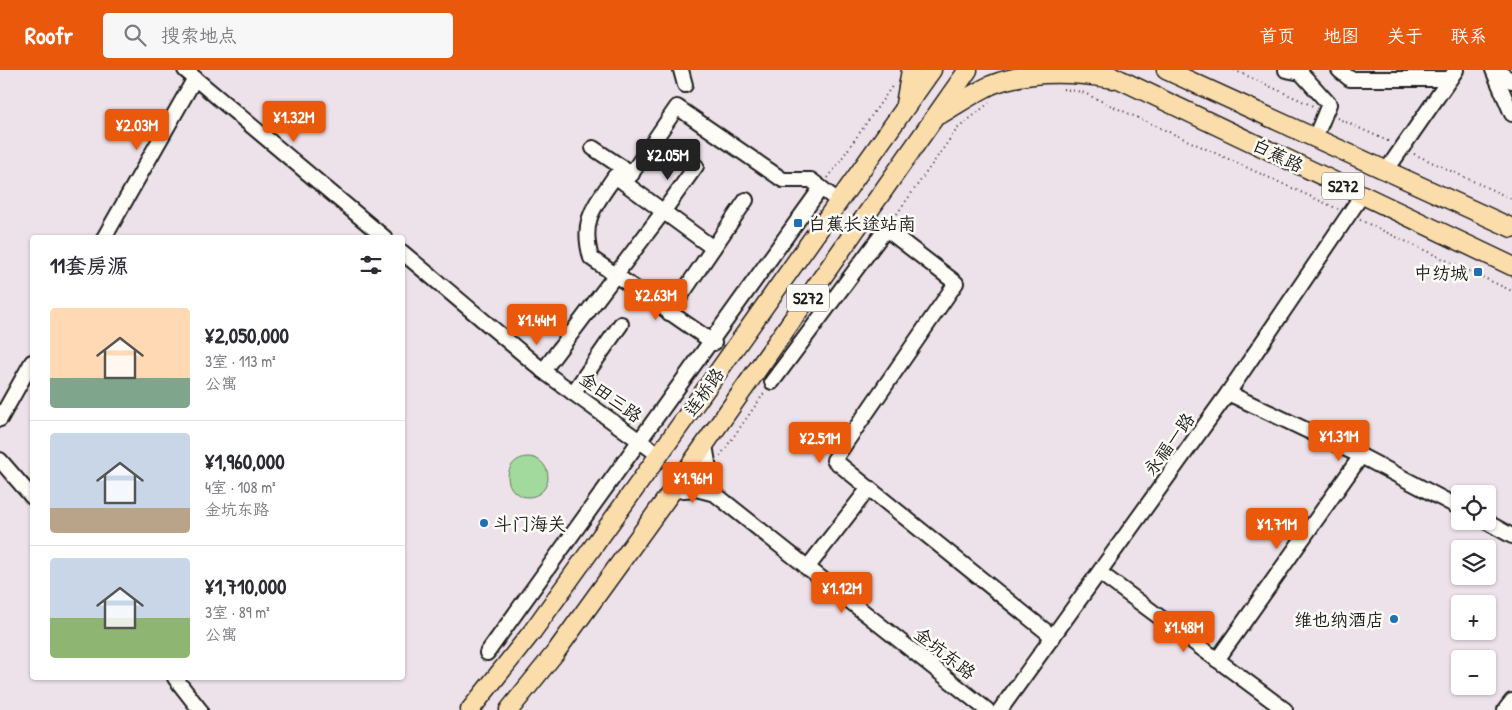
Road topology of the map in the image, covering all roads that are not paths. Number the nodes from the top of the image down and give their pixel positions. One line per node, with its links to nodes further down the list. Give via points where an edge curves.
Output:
1 (681, 70): 16 (street)
2 (912, 70): 18 (main road)
3 (932, 70): 18 (main road, 连桥路 / S272)
4 (968, 70): 20 (main road, 连桥路 / S272)
5 (1100, 70): 15 (main road, S272)
6 (1166, 70): 13 (main road, 白蕉路 / S272)
7 (1286, 70): 11 (street)
8 (1339, 70): 12 (street, via 1350,79)
9 (1494, 70): 14 (street); 19 (street)
10 (190, 74): 34 (street); 35 (street)
11 (1305, 74): 22 (street, via 1329,104)
12 (1453, 74): 26 (street)
13 (1189, 81): 17 (main road); 22 (main road, 白蕉路 / S272)
14 (1512, 81)
15 (1126, 82): 17 (main road, 白蕉路 / S272); 20 (main road, via 1095,76 1038,73 992,85)
16 (685, 85)
17 (1175, 106): 29 (main road, 白蕉路 / S272)
18 (903, 112): 21 (main road, 连桥路 / S272)
19 (1512, 114)
20 (934, 118): 24 (main road, 连桥路 / S272)
21 (888, 133): 24 (main road); 31 (main road, 连桥路 / S272)
22 (1315, 138): 26 (main road, 白蕉路 / S272)
23 (593, 148): 27 (street)
24 (911, 150): 50 (main road, 连桥路 / S272)
25 (696, 166): 32 (street)
26 (1386, 171): 33 (main road, 白蕉路 / S272)
27 (628, 179): 28 (street, via 677,107 783,180); 32 (street); 39 (street, via 615,176 589,215 586,240 591,258)
28 (816, 184): 31 (street); 49 (street)
29 (1362, 195): 38 (main road, 白蕉路 / S272); 47 (street, 永福一路)
30 (746, 200): 36 (street)
31 (838, 201): 51 (main road, 连桥路 / S272)
32 (663, 212): 36 (street); 39 (street)
33 (1512, 228)
34 (106, 235)
35 (381, 235)
36 (713, 248): 40 (street)
37 (405, 254): 44 (street, 金田三路)
38 (1512, 266)
39 (615, 276): 40 (street); 44 (street)
40 (669, 313): 42 (street)
41 (621, 324): 46 (street)
42 (714, 343)
43 (30, 366): 48 (street)
44 (544, 370): 46 (street, 金田三路)
45 (772, 382): 54 (street, via 886,229 956,283 834,460)
46 (573, 393): 49 (street, 金田三路)
47 (1228, 393): 52 (street); 62 (street, 永福一路)
48 (0, 419)
49 (639, 441): 51 (street, 金田三路); 64 (street)
50 (705, 445): 55 (main road, 连桥路 / S272); 56 (street)
51 (659, 455): 69 (main road, 连桥路 / S272, via 532,632)
52 (1360, 456): 58 (street); 65 (street)
53 (0, 460): 57 (street)
54 (869, 488): 61 (street); 63 (street)
55 (672, 491): 56 (street, 金坑东路, via 696,489); 70 (main road, 连桥路 / S272, via 555,653)
56 (716, 494): 61 (street, 金坑东路)
57 (30, 495)
58 (1451, 503)
59 (1496, 527): 60 (street)
60 (1512, 536)
61 (807, 568): 71 (street, 金坑东路)
62 (1100, 573): 63 (street, 永福一路); 65 (street)
63 (1053, 637): 72 (street, 永福一路)
64 (487, 652)
65 (1217, 660): 73 (street)
66 (177, 680): 68 (street)
67 (1512, 701): 74 (street)
68 (200, 710)
69 (470, 710)
70 (509, 710)
71 (987, 710)
72 (1000, 710)
73 (1285, 710)
74 (1506, 710)

